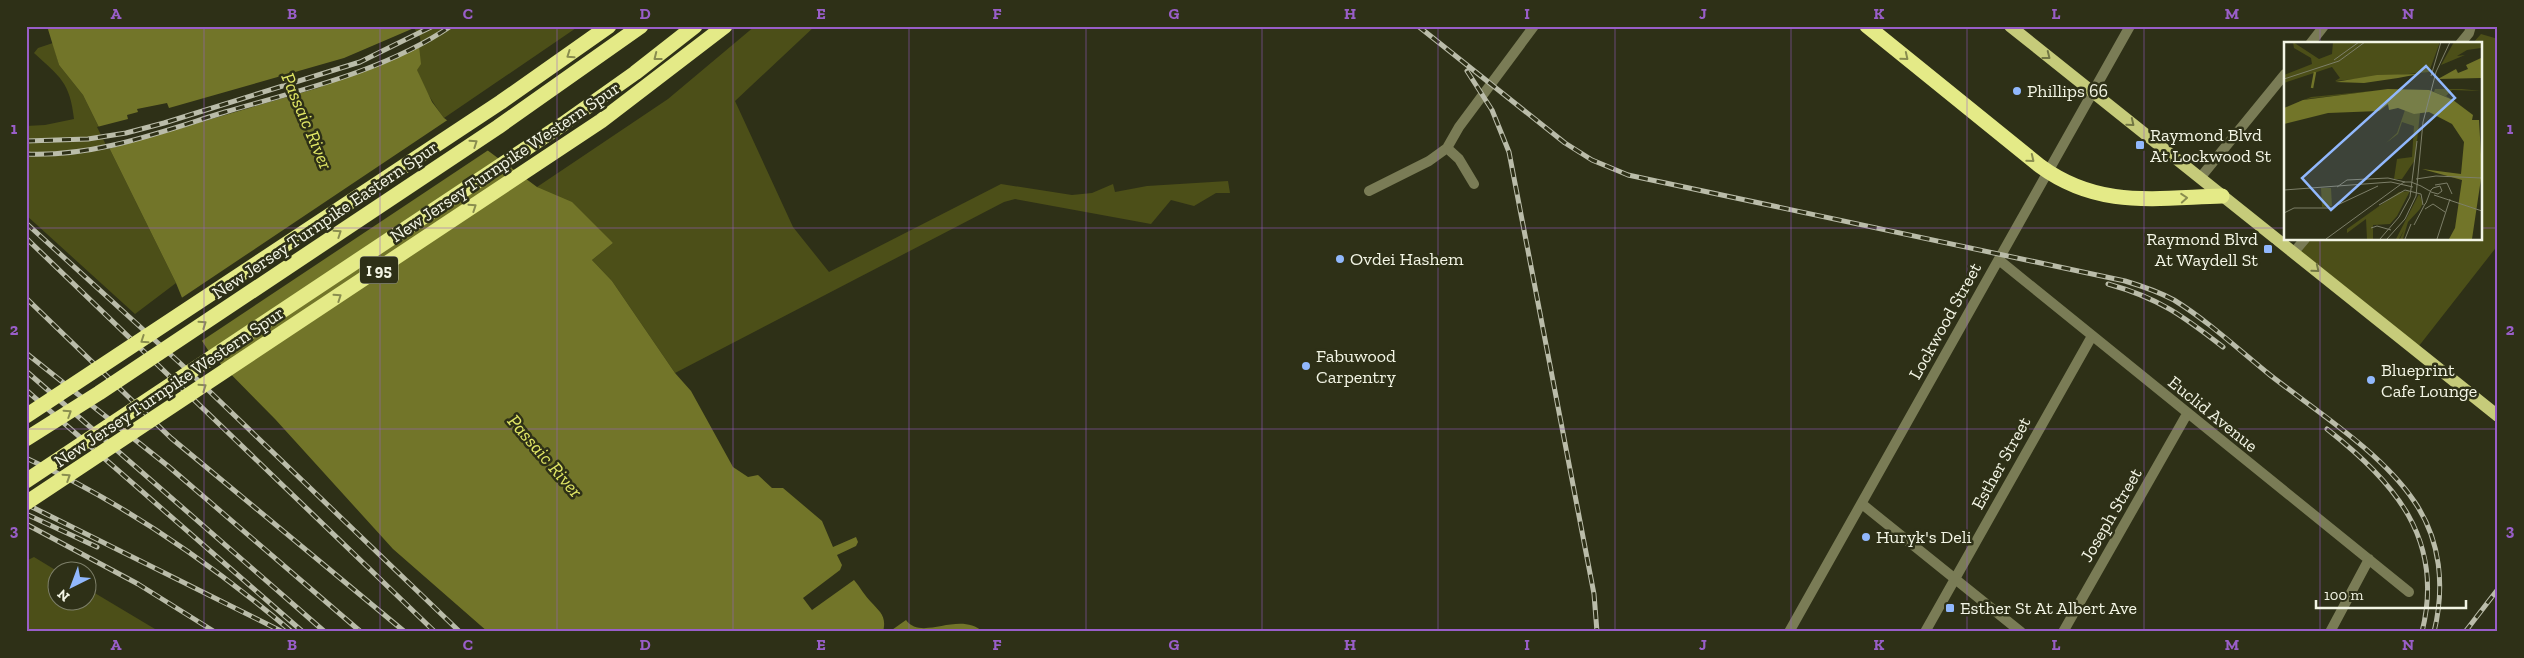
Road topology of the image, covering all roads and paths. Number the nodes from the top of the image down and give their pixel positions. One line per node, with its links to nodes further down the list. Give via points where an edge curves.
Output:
1 (609, 26): 26 (highway, New Jersey Turnpike Eastern Spur, one-way to 26, bridge, via 507,98)
2 (641, 26): 28 (highway, New Jersey Turnpike Eastern Spur, one-way to 2, bridge, via 505,122)
3 (695, 26): 29 (highway, New Jersey Turnpike Western Spur / I 95, one-way to 29, bridge, via 636,73 563,124)
4 (725, 26): 30 (highway, New Jersey Turnpike Western Spur / I 95, one-way to 4, bridge, via 593,126)
5 (1534, 26): 15 (street)
6 (1867, 26): 16 (highway, one-way to 16)
7 (2010, 26): 14 (main road, one-way to 14)
8 (2130, 26): 14 (street, Lockwood Street)
9 (2324, 26): 11 (street)
10 (2471, 26): 12 (street)
11 (2312, 42)
12 (2462, 42)
13 (2284, 75): 17 (street)
14 (2093, 92): 16 (street, Lockwood Street); 17 (main road, one-way to 17)
15 (1446, 148): 18 (street, via 1458,159); 19 (street, via 1429,161)
16 (2048, 173): 20 (highway, one-way to 20, via 2084,190 2120,199); 23 (street, Lockwood Street)
17 (2200, 178): 20 (main road)
18 (1474, 184)
19 (1369, 190)
20 (2222, 196): 22 (main road)
21 (2304, 240): 22 (street)
22 (2294, 252): 27 (main road, one-way to 27)
23 (1999, 260): 24 (street, Euclid Avenue); 31 (street, Lockwood Street)
24 (2092, 336): 25 (street, Euclid Avenue); 33 (street, Esther Street)
25 (2187, 414): 32 (street, Euclid Avenue); 38 (street, Joseph Street)
26 (26, 416)
27 (2498, 416)
28 (26, 439)
29 (26, 481)
30 (26, 503)
31 (1862, 504): 33 (street); 35 (street, Lockwood Street)
32 (2370, 559): 34 (street, Euclid Avenue); 39 (street)
33 (1954, 580): 36 (street, Esther Street); 37 (street)
34 (2409, 592)
35 (1789, 632)
36 (1925, 632)
37 (2020, 632)
38 (2063, 632)
39 (2330, 632)

